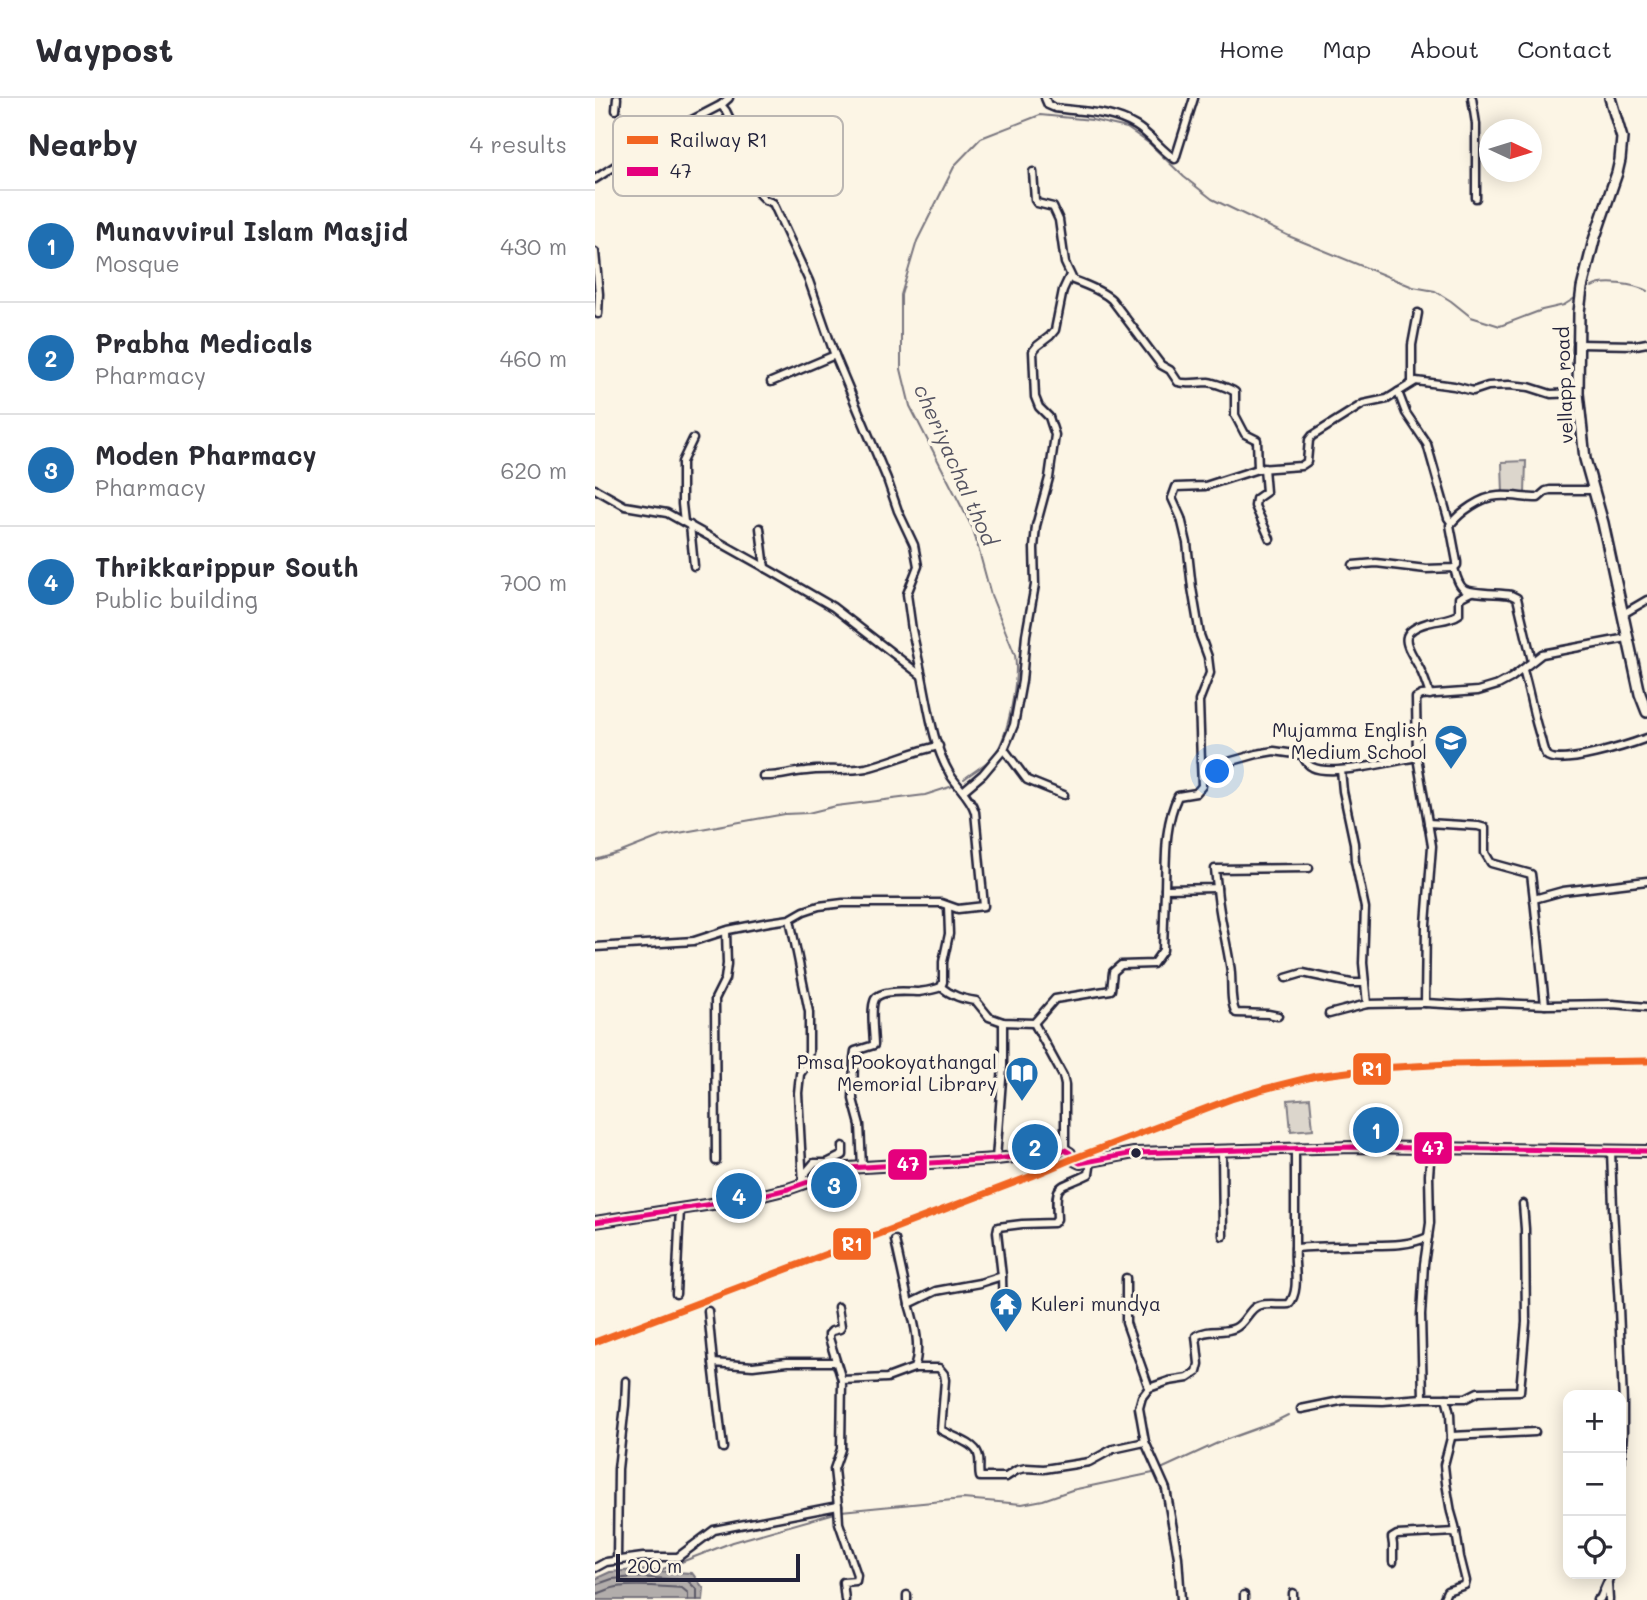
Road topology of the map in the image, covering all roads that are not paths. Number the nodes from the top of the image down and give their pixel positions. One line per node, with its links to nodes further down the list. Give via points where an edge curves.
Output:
1 (617, 98): 8 (street)
2 (729, 98): 7 (street)
3 (1045, 98): 4 (street, via 1055,107 1116,117 1137,127 1175,159)
4 (1195, 98)
5 (1472, 98): 15 (street)
6 (1610, 98): 21 (main road, vellapp road, via 1622,138 1620,160 1582,288)
7 (721, 105): 9 (street); 10 (street)
8 (616, 110)
9 (699, 116)
10 (728, 116)
11 (613, 167): 13 (street)
12 (1033, 172): 17 (street, via 1035,201 1053,207 1059,220)
13 (595, 179)
14 (761, 196): 22 (street, via 773,203 809,281)
15 (1476, 198)
16 (595, 252): 19 (street)
17 (1070, 275): 28 (street, via 1105,293 1178,382 1207,382 1235,392 1235,415 1245,434 1257,440); 50 (street, via 1055,330 1033,351 1035,397 1055,435 1036,526 1035,585 1022,681)
18 (1418, 313): 24 (street)
19 (599, 314)
20 (1647, 343): 21 (street)
21 (1578, 344): 26 (main road, vellapp road)
22 (835, 355): 23 (street); 45 (street, via 914,545 918,566 907,594)
23 (771, 382)
24 (1412, 383): 25 (street); 26 (street, via 1427,381 1473,391 1509,385 1551,394)
25 (1398, 392): 28 (street, via 1363,404 1312,436 1307,462 1301,466); 31 (street, via 1427,444)
26 (1578, 393): 30 (main road, vellapp road)
27 (693, 439): 32 (street, via 682,462)
28 (1261, 468): 34 (street, via 1266,492 1256,499 1255,506); 52 (street, via 1205,486 1176,487 1172,498 1187,543 1210,673 1199,701)
29 (595, 489): 32 (street, via 625,506 667,513)
30 (1593, 490): 31 (street, via 1550,490 1538,498 1489,498); 41 (main road, vellapp road)
31 (1451, 522): 38 (street)
32 (687, 524): 36 (street); 37 (street)
33 (760, 528): 37 (street)
34 (1271, 539)
35 (1353, 565): 38 (street)
36 (694, 566)
37 (765, 568): 45 (street, via 833,607)
38 (1454, 568): 39 (street, via 1459,583)
39 (1471, 592): 43 (street, via 1517,598); 46 (street, via 1459,598 1455,617 1416,627 1406,636)
40 (1647, 600): 41 (street)
41 (1623, 614): 42 (main road, vellapp road)
42 (1627, 638): 43 (street, via 1542,654); 47 (main road, vellapp road)
43 (1532, 661): 44 (street)
44 (1523, 670): 46 (street, via 1478,691); 48 (street, via 1549,757 1597,753)
45 (922, 676): 49 (street)
46 (1430, 695): 51 (street, via 1416,698)
47 (1647, 712)
48 (1647, 738)
49 (939, 746): 54 (street, via 863,769); 55 (street)
50 (1004, 750): 55 (street); 56 (street, via 1027,780)
51 (1417, 757): 53 (street); 57 (street)
52 (1202, 762): 53 (street, via 1226,763 1275,751 1302,755 1314,769); 61 (street, via 1202,786 1196,793 1178,796 1168,823)
53 (1341, 770): 68 (street, via 1365,908)
54 (763, 776)
55 (963, 791): 63 (street, via 974,806 984,906)
56 (1064, 795)
57 (1428, 823): 62 (street, via 1485,828 1485,853 1491,863 1531,874); 70 (street, via 1432,846)
58 (1309, 868): 60 (street, via 1215,869)
59 (1647, 881): 62 (street)
60 (1217, 888): 61 (street); 75 (street, via 1231,966 1232,1006 1236,1013)
61 (1165, 889): 77 (street, via 1163,950 1153,964 1121,965 1113,972 1111,990 1055,999)
62 (1534, 899): 72 (street)
63 (949, 906): 64 (street, via 843,903 819,906); 69 (street)
64 (790, 919): 65 (street); 89 (street, via 809,1012 809,1052 798,1093)
65 (726, 931): 66 (street, via 694,941); 86 (street, via 725,979 715,999)
66 (595, 947)
67 (1286, 978): 68 (street, via 1303,973)
68 (1365, 983): 71 (street)
69 (941, 987): 76 (street, via 976,1001 989,1017); 88 (street, via 895,992 875,1000 874,1045 855,1051 854,1058 853,1099 860,1125)
70 (1425, 1003): 71 (street); 72 (street)
71 (1367, 1004): 74 (street)
72 (1545, 1005): 73 (street)
73 (1647, 1007)
74 (1329, 1014)
75 (1278, 1016)
76 (1003, 1022): 77 (street); 85 (street)
77 (1034, 1023): 81 (street, via 1065,1085)
78 (843, 1146): 89 (street, via 843,1155 814,1163)
79 (1295, 1149): 80 (main road); 84 (main road); 96 (street)
80 (1431, 1149): 82 (main road); 94 (street)
81 (1065, 1150): 85 (main road); 87 (main road, via 1076,1162)
82 (1611, 1150): 83 (main road); 117 (street)
83 (1647, 1150)
84 (1222, 1151): 87 (main road, via 1134,1153); 93 (street)
85 (996, 1159): 88 (main road)
86 (716, 1161)
87 (1091, 1161): 97 (street, via 1089,1174 1066,1183 1056,1193 1054,1223 998,1227)
88 (862, 1167): 89 (main road)
89 (803, 1180): 91 (main road, via 792,1188 751,1198)
90 (1523, 1204): 111 (street, via 1526,1322 1520,1391)
91 (680, 1208): 92 (main road); 99 (street)
92 (595, 1222)
93 (1223, 1236)
94 (1428, 1237): 96 (street, via 1398,1245); 110 (street, via 1420,1315)
95 (895, 1240): 100 (street)
96 (1295, 1248): 109 (street, via 1296,1285 1289,1304 1258,1304 1237,1328 1204,1331 1196,1336 1197,1371 1188,1378)
97 (1002, 1276): 100 (street, via 936,1291); 103 (street)
98 (1126, 1278): 109 (street, via 1126,1323)
99 (676, 1294)
100 (909, 1304): 106 (street, via 916,1335)
101 (838, 1307): 104 (street, via 840,1329 829,1334)
102 (708, 1311): 105 (street)
103 (1003, 1319)
104 (836, 1362): 105 (street); 107 (street)
105 (713, 1363): 116 (street)
106 (913, 1368): 107 (street, via 887,1378); 115 (street, via 939,1368 944,1374 940,1430 974,1446 980,1477 1006,1477 1026,1468 1089,1462 1113,1449)
107 (842, 1380): 118 (street, via 841,1449 834,1469)
108 (627, 1381): 120 (street, via 618,1469)
109 (1149, 1388): 115 (street, via 1139,1408)
110 (1423, 1398): 111 (street); 112 (street, via 1345,1400)
111 (1446, 1398): 114 (street)
112 (1301, 1409)
113 (1535, 1432): 114 (street)
114 (1451, 1436): 119 (street, via 1444,1465)
115 (1145, 1442): 126 (street, via 1166,1489)
116 (723, 1448)
117 (1622, 1453)
118 (838, 1510): 120 (street, via 714,1530 678,1557); 125 (street, via 857,1574 856,1581 843,1582)
119 (1456, 1532): 121 (street, via 1397,1535 1392,1538); 127 (street, via 1466,1581 1447,1591)
120 (617, 1560): 122 (street)
121 (1393, 1562)
122 (595, 1567)
123 (1608, 1579): 128 (street)
124 (1609, 1579): 129 (street)
125 (845, 1600)
126 (1181, 1600)
127 (1443, 1600)
128 (1597, 1600)
129 (1609, 1600)

